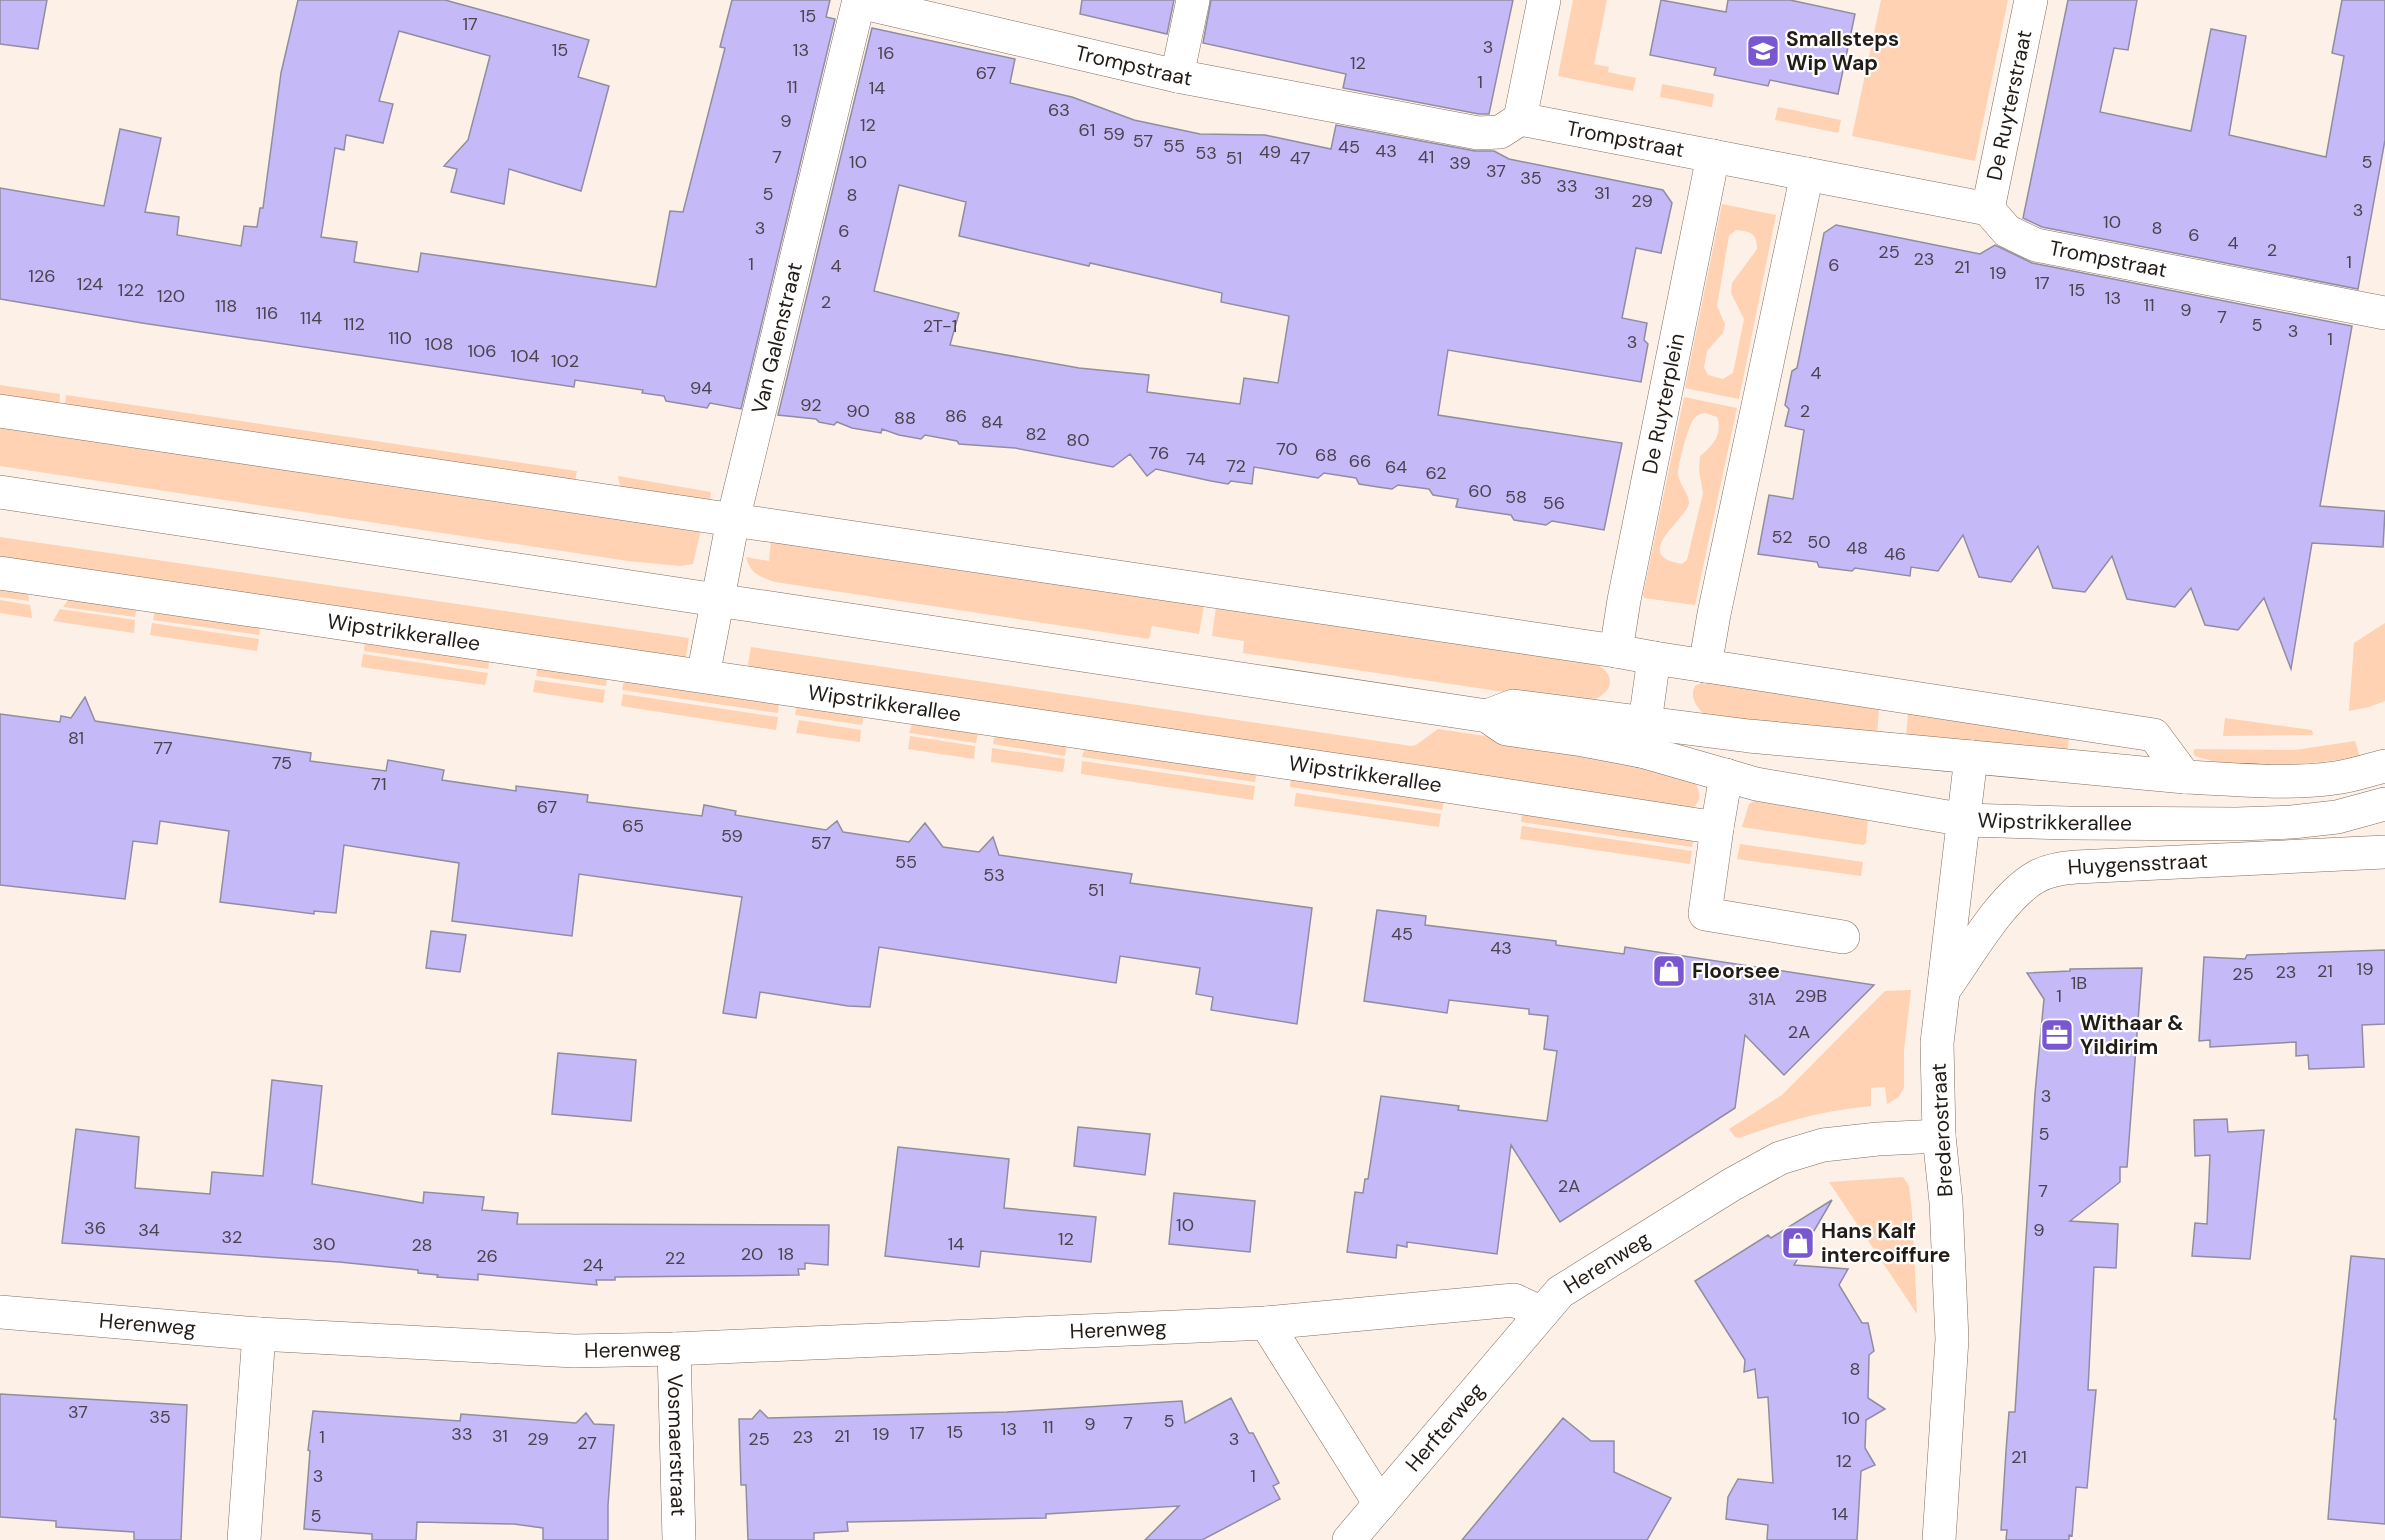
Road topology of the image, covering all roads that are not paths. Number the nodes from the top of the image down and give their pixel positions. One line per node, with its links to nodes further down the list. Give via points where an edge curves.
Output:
1 (1193, 0): 5 (street)
2 (1544, 0): 6 (street)
3 (2031, 0): 9 (street, De Ruyterstraat)
4 (859, 1): 5 (street, Trompstraat); 13 (street, Van Galenstraat)
5 (1177, 76): 6 (street, Trompstraat, via 1478,133 1500,132)
6 (1520, 119): 7 (street, Trompstraat)
7 (1713, 156): 8 (street, Trompstraat); 16 (street, De Ruyterplein)
8 (1807, 174): 9 (street, Trompstraat); 18 (street)
9 (1988, 209): 10 (street, Trompstraat, via 2007,231 2036,245)
10 (2385, 312)
11 (0, 411): 13 (street)
12 (0, 492): 15 (street, Wipstrikkerallee)
13 (733, 520): 15 (street, Van Galenstraat); 16 (street)
14 (0, 573): 19 (street, Wipstrikkerallee)
15 (717, 600): 19 (street, Van Galenstraat); 20 (street, Wipstrikkerallee, via 1487,716 1513,706)
16 (1616, 651): 17 (street)
17 (1654, 658): 18 (street); 20 (street)
18 (1705, 666): 24 (street, via 2154,735)
19 (703, 676): 27 (street, Wipstrikkerallee)
20 (1642, 737): 21 (street, Wipstrikkerallee, via 1749,736); 23 (street, Wipstrikkerallee)
21 (1971, 757): 24 (street, Wipstrikkerallee); 26 (street, Brederostraat)
22 (2385, 766): 24 (street, Wipstrikkerallee, via 2338,778 2295,782)
23 (1726, 776): 26 (street, Wipstrikkerallee); 27 (street)
24 (2185, 777)
25 (2385, 804): 26 (street, Wipstrikkerallee, via 2324,819 2237,824)
26 (1965, 820): 30 (street, Brederostraat)
27 (1717, 828): 29 (street, via 1705,914)
28 (2385, 852): 30 (street, Huygensstraat, via 2051,870 2016,892)
29 (1844, 937)
30 (1944, 989): 31 (street, Brederostraat, via 1937,1043)
31 (1939, 1136): 33 (street, Herenweg, via 1823,1145 1780,1158 1560,1292); 41 (street, Brederostraat, via 1952,1339)
32 (0, 1312): 35 (street, Herenweg)
33 (1542, 1313): 34 (street, Herenweg, via 1514,1300); 37 (street, Herfterweg)
34 (1266, 1323): 36 (street, Herenweg); 37 (street)
35 (259, 1334): 36 (street, Herenweg, via 574,1351); 38 (street)
36 (674, 1349): 39 (street, Vosmaerstraat)
37 (1380, 1504): 40 (street, Herfterweg)
38 (244, 1540)
39 (679, 1540)
40 (1349, 1540)
41 (1939, 1540)

